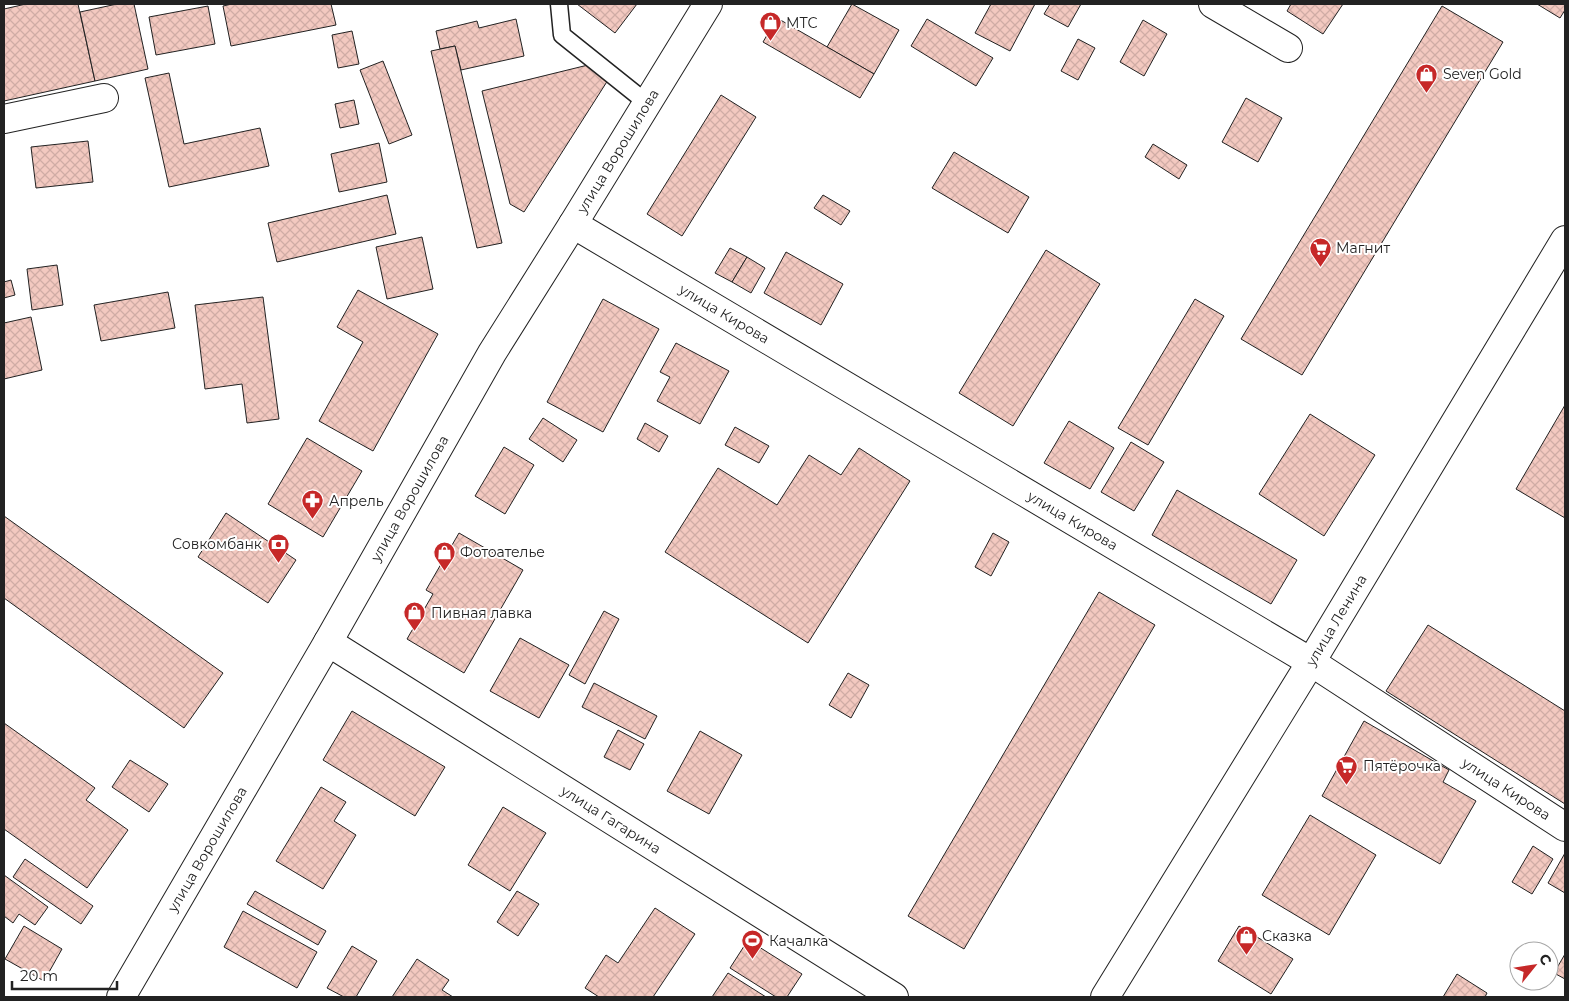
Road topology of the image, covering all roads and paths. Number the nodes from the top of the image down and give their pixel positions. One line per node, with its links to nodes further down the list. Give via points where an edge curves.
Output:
1 (559, 4): 6 (lane, via 562,35)
2 (708, 4): 6 (main road, улица Ворошилова)
3 (1213, 4): 4 (main road)
4 (1288, 48)
5 (104, 98): 7 (main road)
6 (647, 103): 8 (main road, улица Ворошилова)
7 (4, 119)
8 (573, 224): 10 (main road, улица Ворошилова, via 492,353); 11 (main road, улица Кирова)
9 (1565, 240): 11 (main road, улица Ленина)
10 (328, 642): 13 (main road, улица Ворошилова); 14 (main road, улица Гагарина)
11 (1311, 662): 12 (main road, улица Кирова); 15 (main road, улица Ленина)
12 (1565, 827)
13 (121, 997)
14 (894, 997)
15 (1105, 997)

